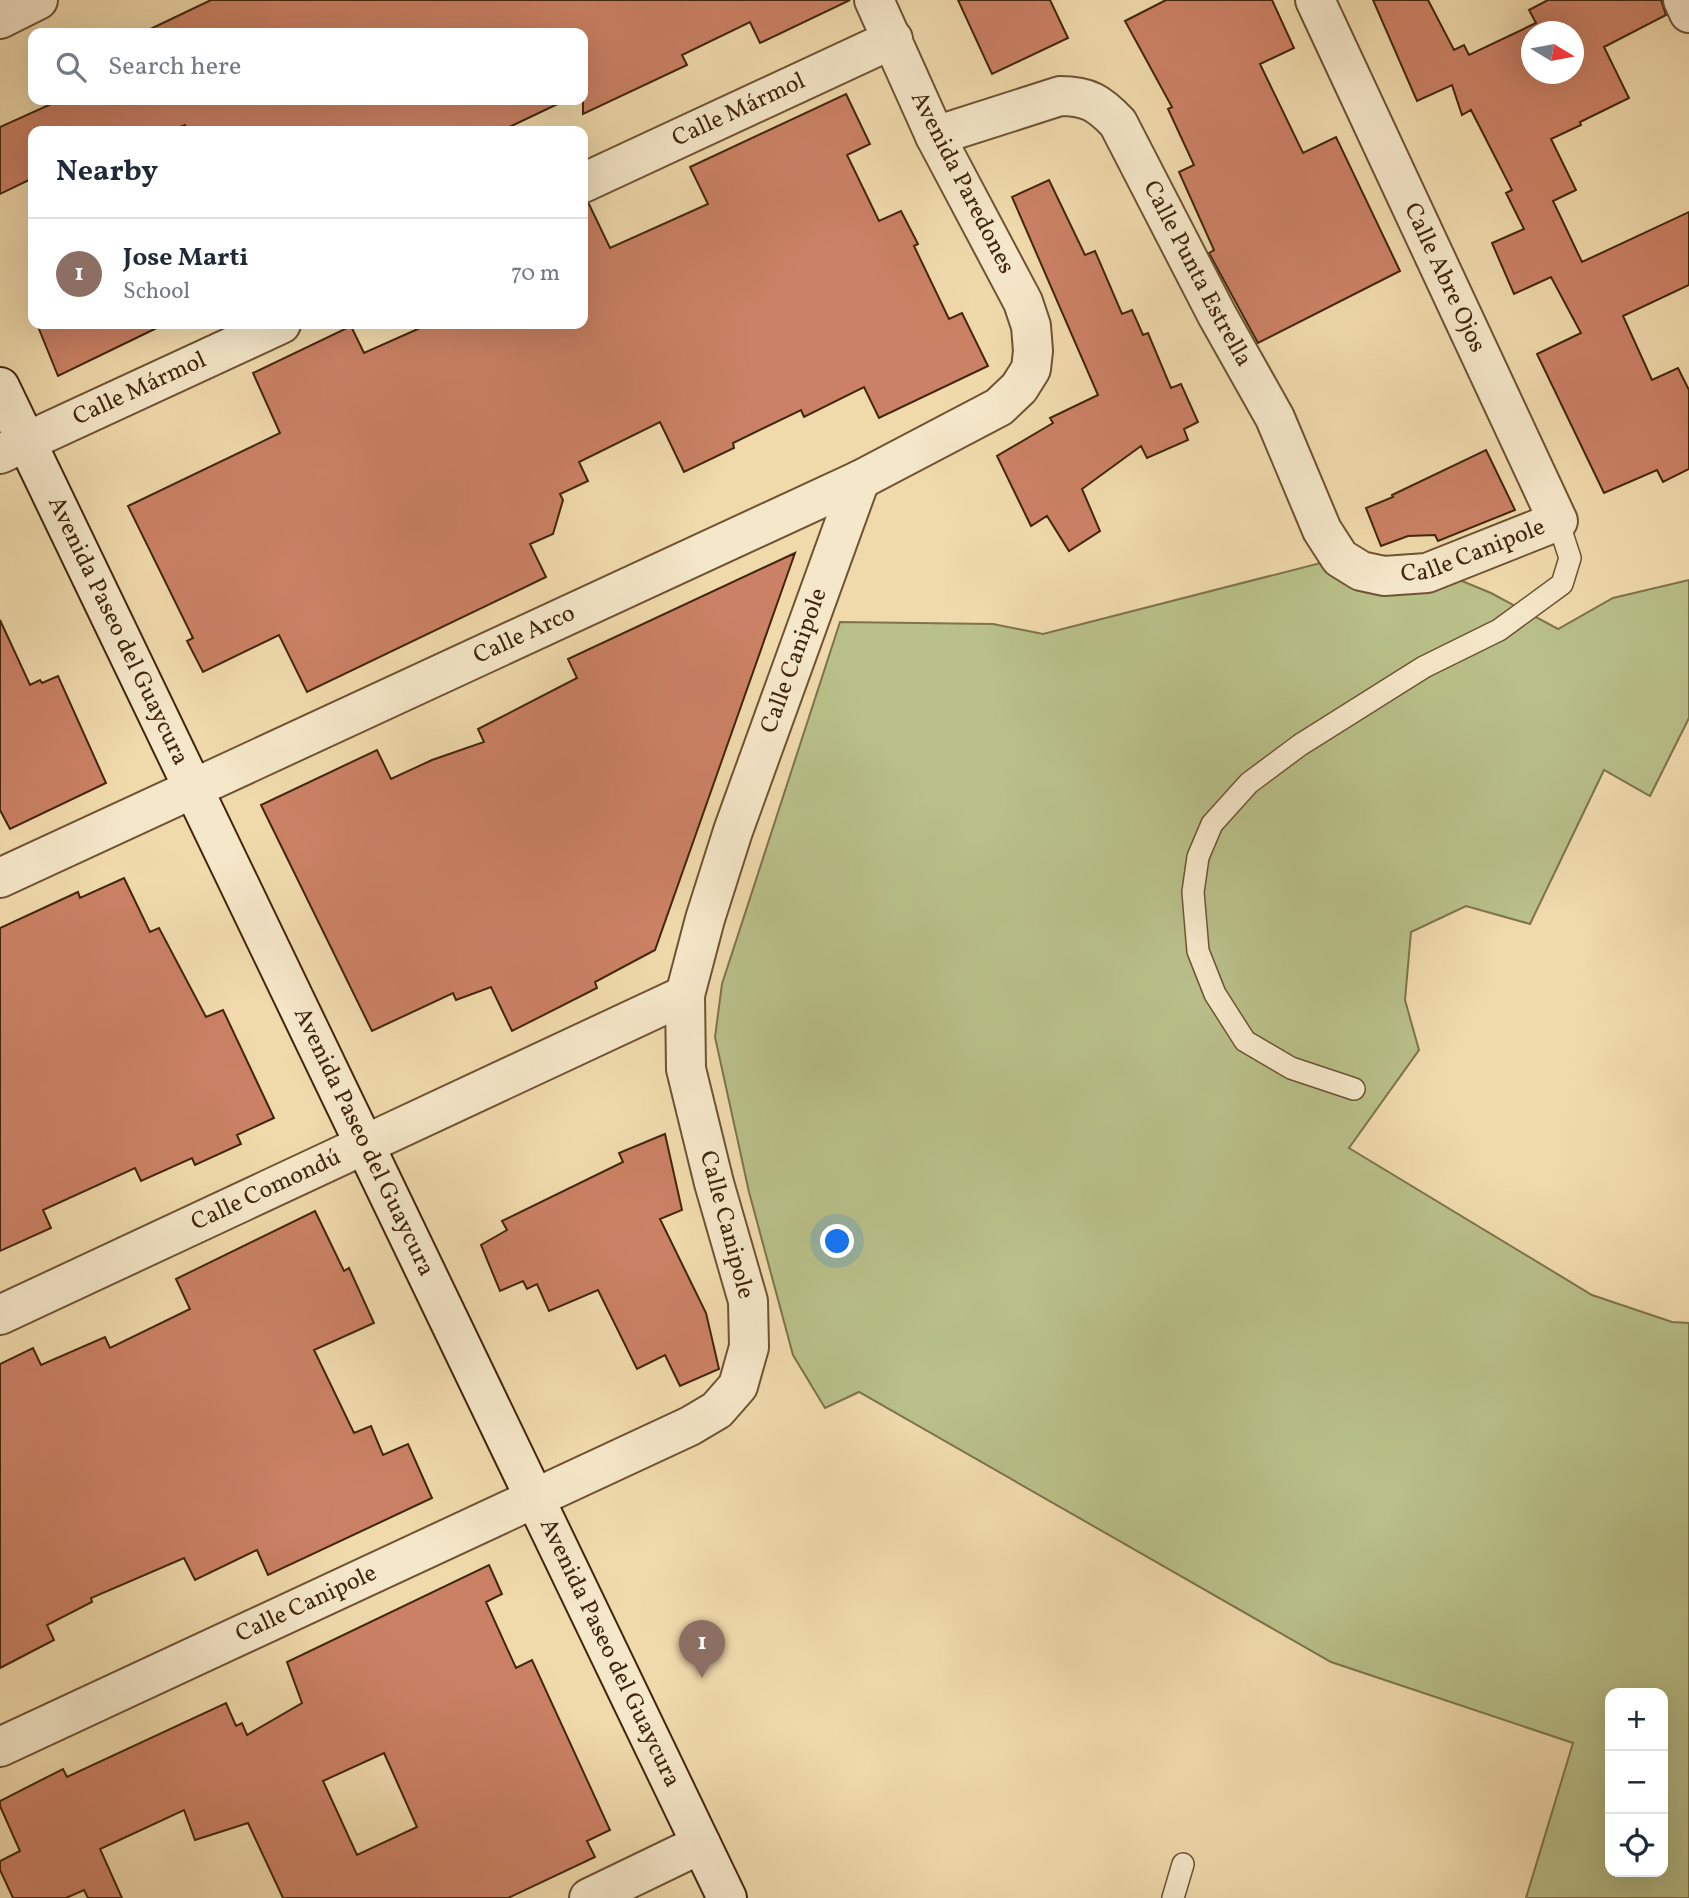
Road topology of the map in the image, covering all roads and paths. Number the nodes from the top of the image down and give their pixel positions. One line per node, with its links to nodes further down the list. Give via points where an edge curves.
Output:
1 (38, 0): 6 (street)
2 (874, 0): 7 (street, Avenida Paredones)
3 (1315, 0): 15 (street, Calle Abre Ojos)
4 (1683, 0): 5 (street)
5 (1689, 13)
6 (0, 19)
7 (893, 39): 8 (street, Avenida Paredones); 9 (street, Calle Mármol)
8 (935, 136): 11 (street, Avenida Paredones, via 1023,302 1031,326); 16 (street, Calle Punta Estrella, via 1060,96 1081,96 1104,108 1118,124 1275,418 1322,530 1340,558 1361,571)
9 (588, 181)
10 (270, 329): 13 (street, Calle Mármol)
11 (1031, 369): 14 (street, Calle Arco, via 999,407)
12 (0, 387): 13 (street, Avenida Paseo del Guaycura)
13 (13, 448): 17 (street, Avenida Paseo del Guaycura)
14 (860, 480): 17 (street, Calle Arco); 19 (street, Calle Canipole, via 733,831)
15 (1558, 521): 16 (street, Calle Canipole, via 1427,573); 20 (lane, Calle Abre Ojos, via 1570,558 1562,584 1499,630 1424,667 1249,783 1212,824 1198,857 1193,892 1198,951 1215,994 1244,1041 1291,1068)
16 (1384, 576)
17 (193, 788): 18 (street, Calle Arco); 21 (street, Avenida Paseo del Guaycura)
18 (0, 878)
19 (685, 995): 21 (street, Calle Comondú); 23 (street, Calle Canipole, via 686,1069 748,1301 749,1348 738,1386 717,1410 690,1426)
20 (1354, 1089)
21 (365, 1144): 22 (street, Calle Comondú); 23 (street, Avenida Paseo del Guaycura)
22 (0, 1315)
23 (534, 1498): 24 (street, Calle Canipole); 25 (street, Avenida Paseo del Guaycura)
24 (0, 1748)
25 (701, 1844): 27 (street); 28 (street, Avenida Paseo del Guaycura)
26 (1182, 1864): 29 (lane)
27 (589, 1898)
28 (727, 1898)
29 (1173, 1898)

